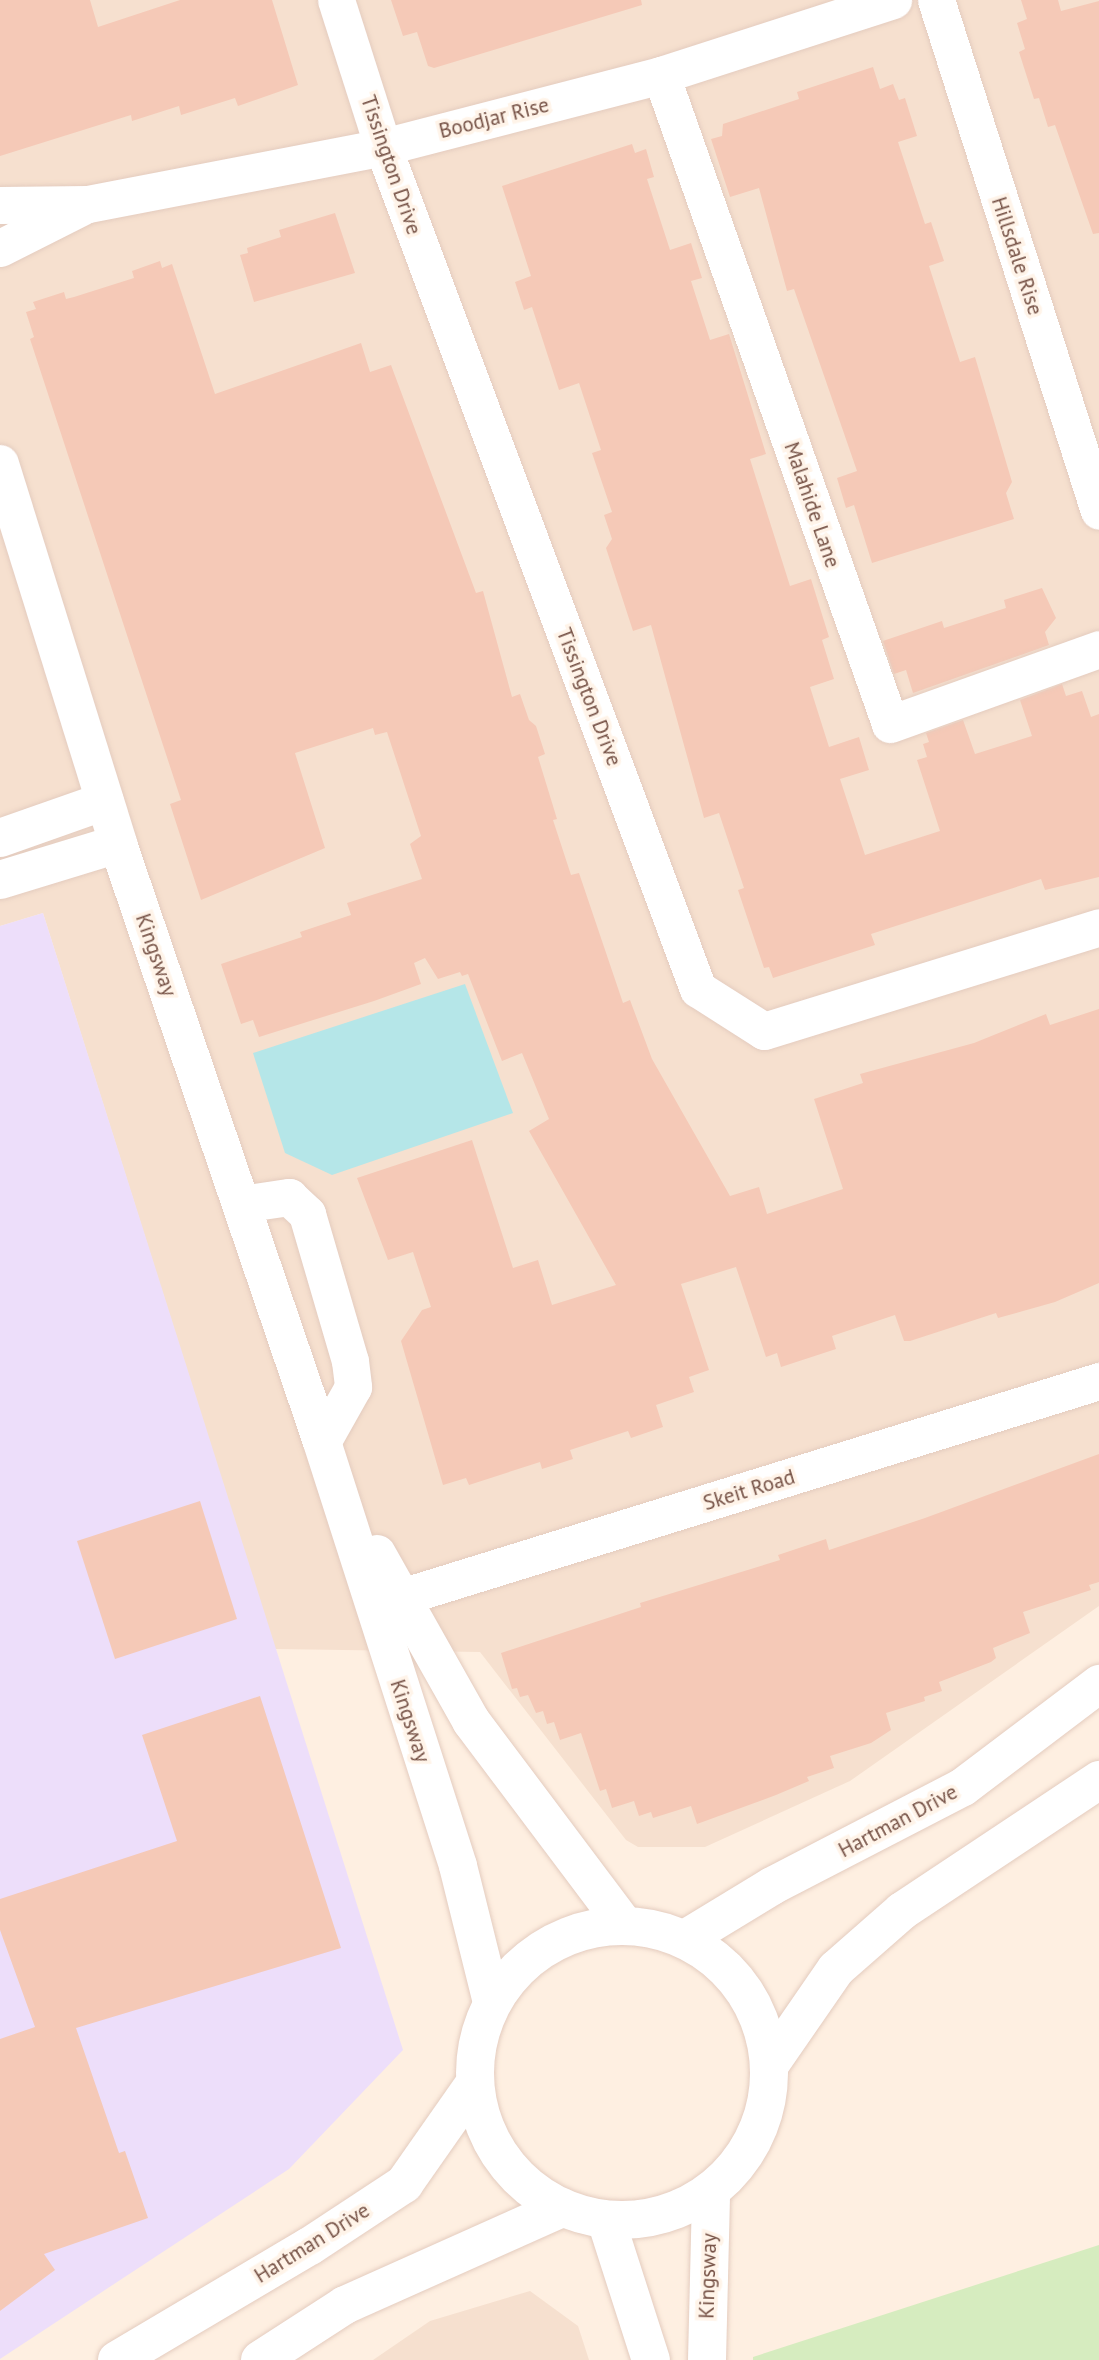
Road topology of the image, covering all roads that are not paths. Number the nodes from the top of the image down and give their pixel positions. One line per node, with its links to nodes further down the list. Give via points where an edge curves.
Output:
1 (336, 0): 5 (street, Tissington Drive)
2 (892, 0): 4 (street, Boodjar Rise)
3 (936, 0): 10 (street, Hillsdale Rise)
4 (661, 75): 5 (street, Boodjar Rise); 11 (street, Malahide Lane, via 890,724)
5 (383, 147): 6 (street, Boodjar Rise); 16 (street, Tissington Drive, via 698,989 764,1031)
6 (88, 204): 7 (street, Boodjar Rise); 8 (street, Boodjar Rise)
7 (0, 205)
8 (0, 248)
9 (0, 464): 12 (main road, Kingsway)
10 (1099, 511)
11 (1099, 649)
12 (105, 801): 13 (main road); 14 (main road, Kingsway)
13 (0, 838)
14 (118, 844): 15 (main road); 17 (main road, Kingsway)
15 (0, 880)
16 (1099, 927)
17 (241, 1204): 19 (main road, Kingsway); 19 (street, via 289,1197 307,1214 354,1388)
18 (1099, 1381): 20 (street, Skeit Road)
19 (322, 1442): 20 (main road, Kingsway); 25 (main road, Kingsway, via 458,1866)
20 (398, 1598): 23 (main road, Kingsway, via 471,1721)
21 (1099, 1684): 24 (main road, Hartman Drive, via 963,1787 772,1886)
22 (1099, 1780): 26 (main road, via 902,1912 836,1969)
23 (624, 1925): 24 (main road); 25 (main road, via 579,1931 548,1945 520,1965)
24 (685, 1939): 26 (main road, via 708,1953 744,1991 757,2014)
25 (492, 2002): 27 (main road, via 475,2052)
26 (769, 2066): 28 (main road, via 768,2090 755,2136 744,2157)
27 (472, 2087): 29 (main road, via 489,2137 507,2166 532,2190); 31 (main road, Hartman Drive, via 404,2184 310,2246)
28 (711, 2191): 30 (main road, via 661,2216); 34 (main road, Kingsway)
29 (562, 2208): 30 (main road); 32 (main road, via 345,2305)
30 (606, 2220): 33 (main road)
31 (117, 2360)
32 (260, 2360)
33 (651, 2360)
34 (707, 2360)

